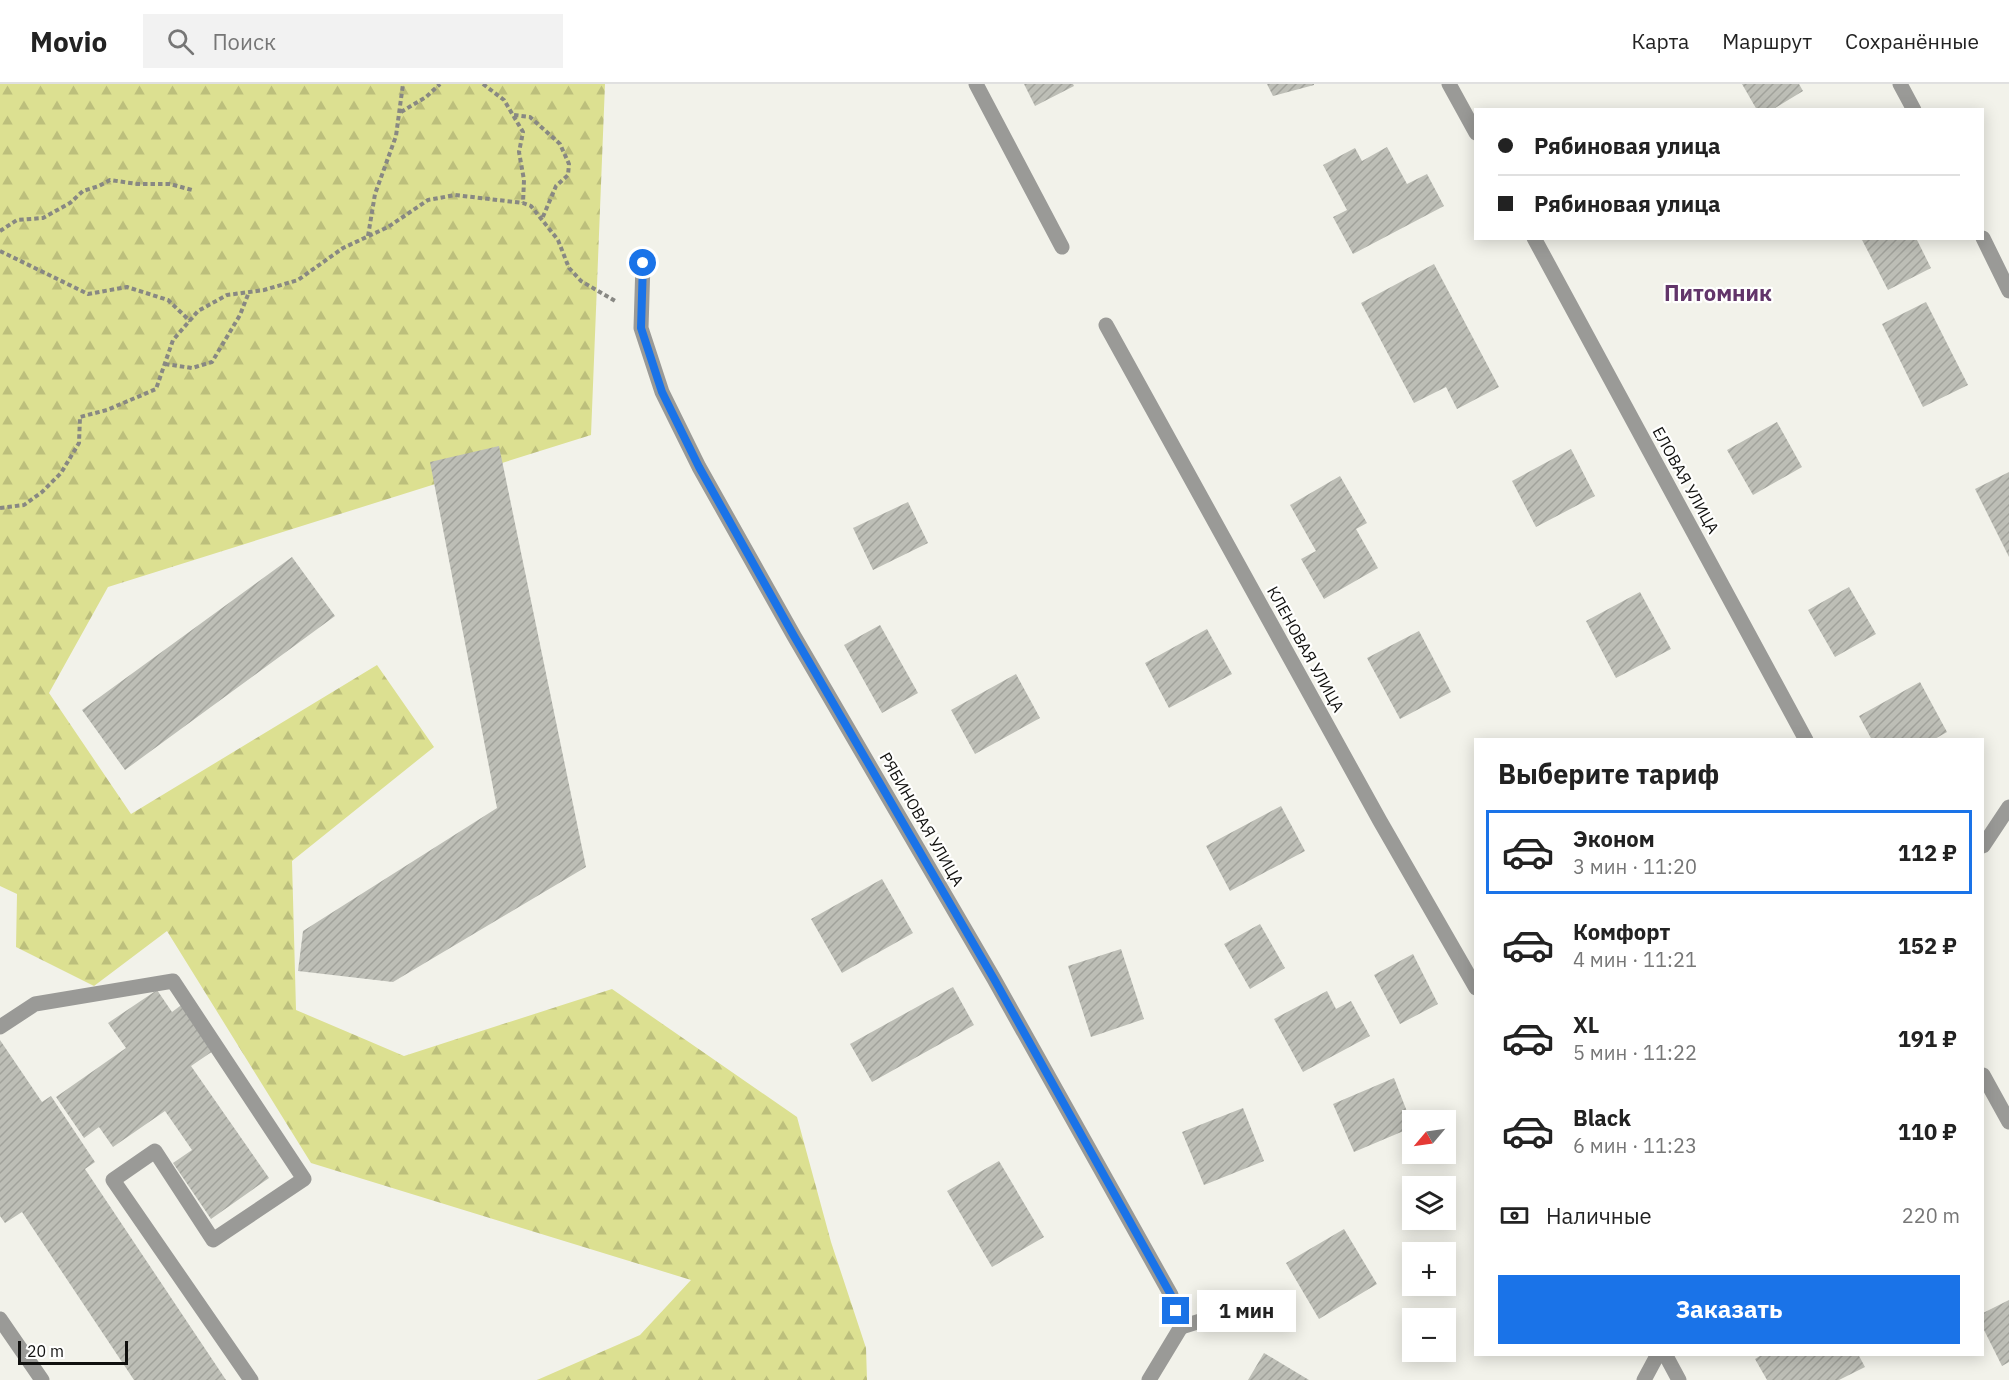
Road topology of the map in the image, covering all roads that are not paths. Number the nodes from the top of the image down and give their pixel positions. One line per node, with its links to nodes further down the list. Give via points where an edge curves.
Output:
1 (976, 84): 8 (street)
2 (1449, 84): 5 (street)
3 (1900, 84): 4 (street)
4 (1913, 108)
5 (1474, 129)
6 (1535, 240): 12 (street, ЕЛОВАЯ УЛИЦА)
7 (1984, 240): 10 (street)
8 (1062, 247)
9 (643, 263): 21 (street, РЯБИНОВАЯ УЛИЦА, via 641,328 662,392 694,457 1118,1198 1171,1295)
10 (2009, 291)
11 (1106, 326): 15 (street, КЛЕНОВАЯ УЛИЦА)
12 (1805, 738)
13 (2009, 807): 14 (street)
14 (1984, 844)
15 (1474, 985)
16 (0, 1027): 25 (street, via 35,1004 173,981 304,1179 213,1240 155,1151 113,1180)
17 (1984, 1077): 18 (street)
18 (2009, 1122)
19 (1223, 1314): 21 (street)
20 (0, 1319): 24 (street)
21 (1181, 1326): 26 (street)
22 (1657, 1356): 27 (street)
23 (1666, 1356): 28 (street)
24 (42, 1380)
25 (251, 1380)
26 (1149, 1380)
27 (1644, 1380)
28 (1679, 1380)

